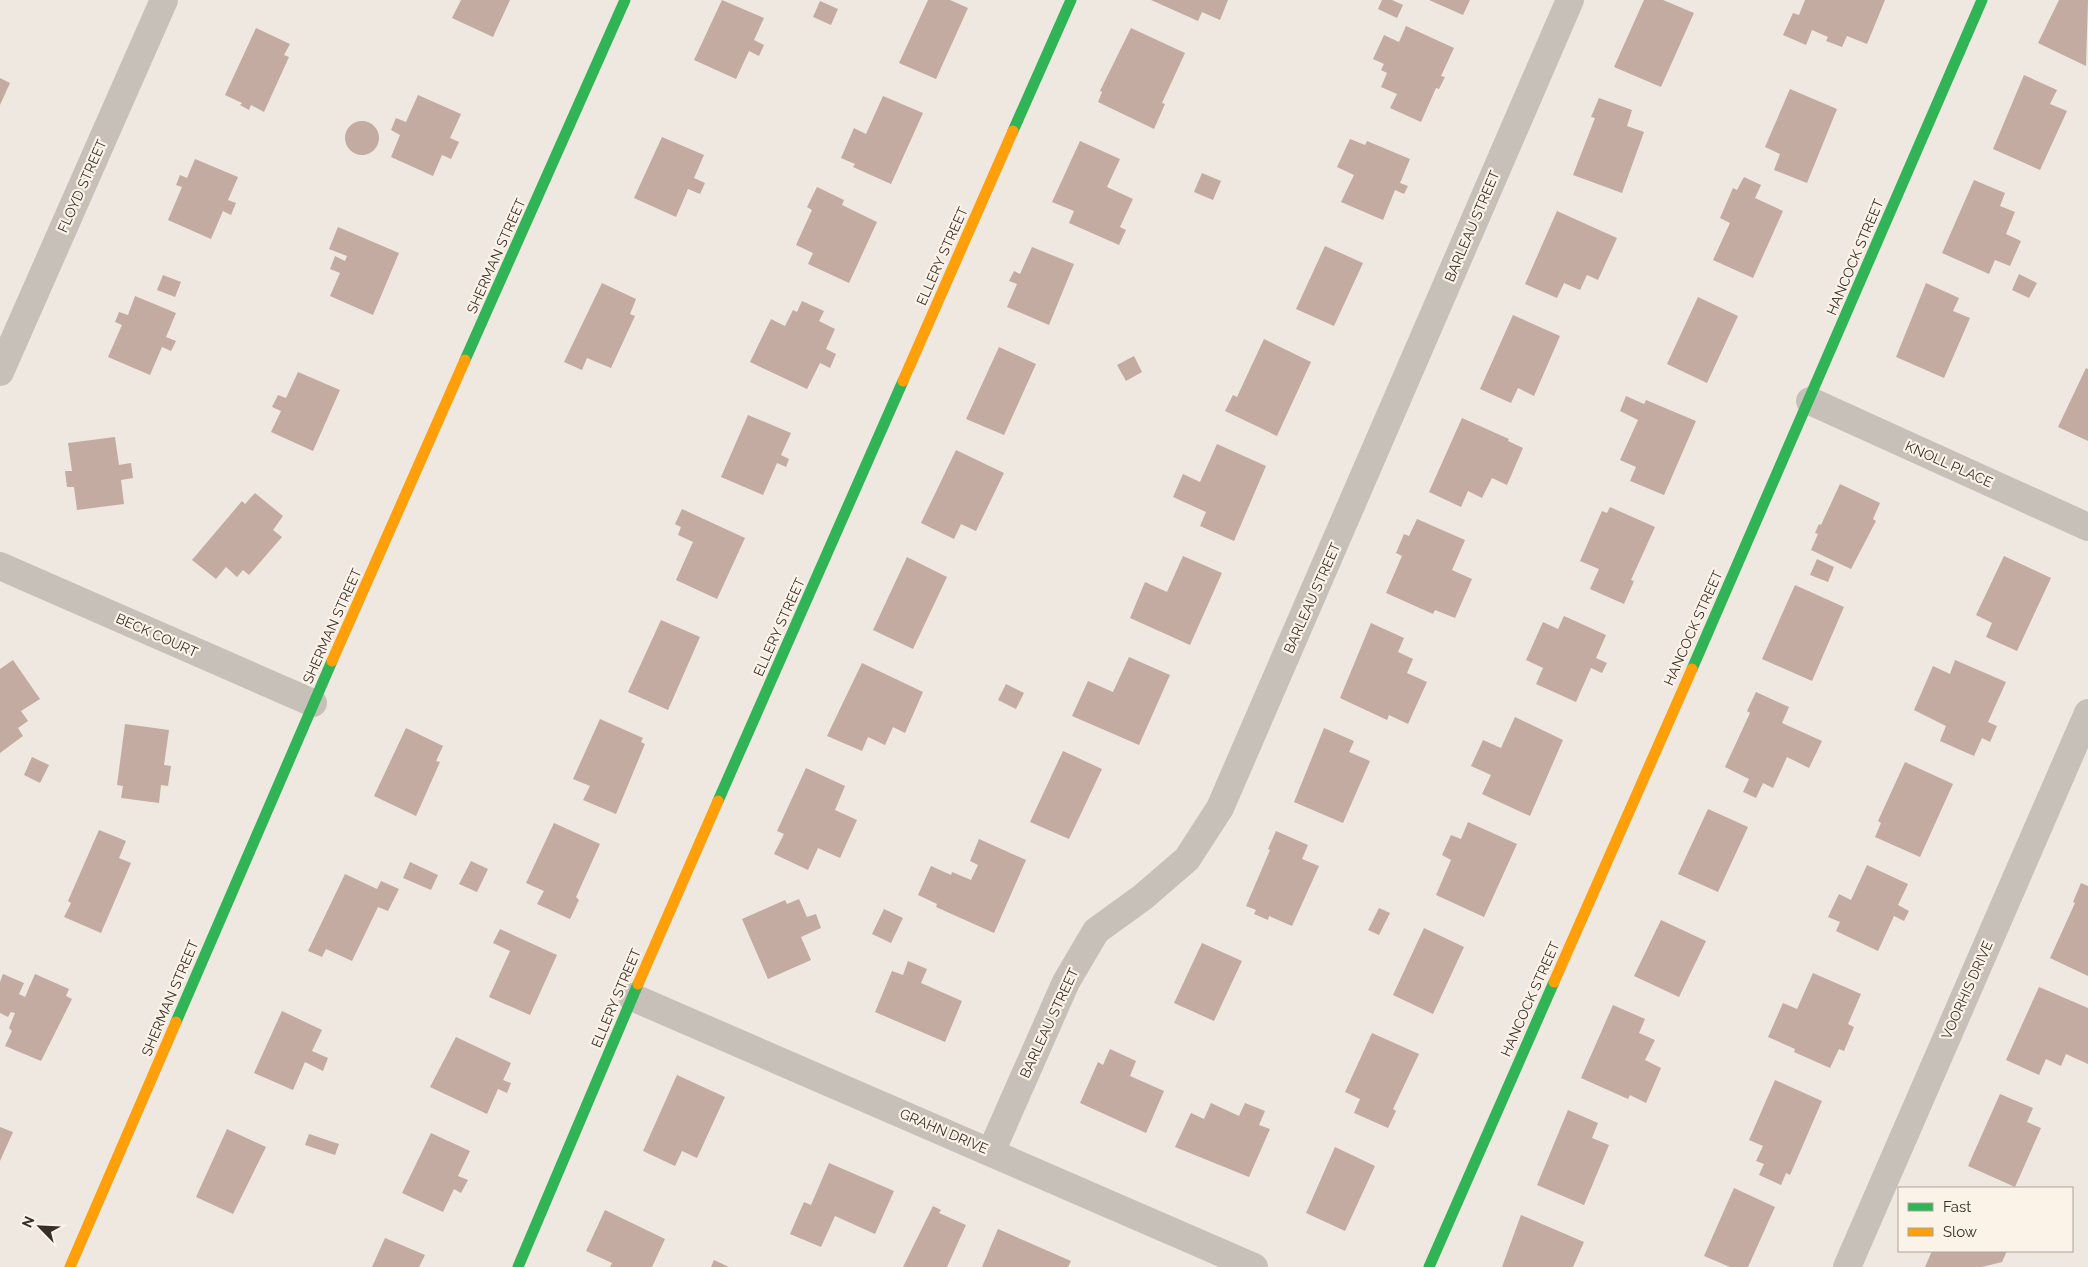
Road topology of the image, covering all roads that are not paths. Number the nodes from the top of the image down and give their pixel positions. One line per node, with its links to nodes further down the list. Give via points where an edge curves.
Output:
1 (164, 0): 6 (street, FLOYD STREET)
2 (625, 0): 10 (street, SHERMAN STREET)
3 (1071, 0): 12 (street, ELLERY STREET)
4 (1570, 0): 13 (street, BARLEAU STREET, via 1220,808 1186,859 1143,897 1096,931 1066,982)
5 (1982, 0): 7 (street, HANCOCK STREET)
6 (0, 372)
7 (1810, 401): 8 (street, KNOLL PLACE); 17 (street, HANCOCK STREET)
8 (2088, 527)
9 (0, 566): 10 (street, BECK COURT)
10 (314, 703): 14 (street, SHERMAN STREET)
11 (2088, 712): 18 (street, VOORHIS DRIVE)
12 (632, 997): 13 (street, GRAHN DRIVE); 15 (street, ELLERY STREET)
13 (991, 1152): 16 (street, GRAHN DRIVE)
14 (70, 1267)
15 (518, 1267)
16 (1254, 1267)
17 (1428, 1267)
18 (1846, 1267)

